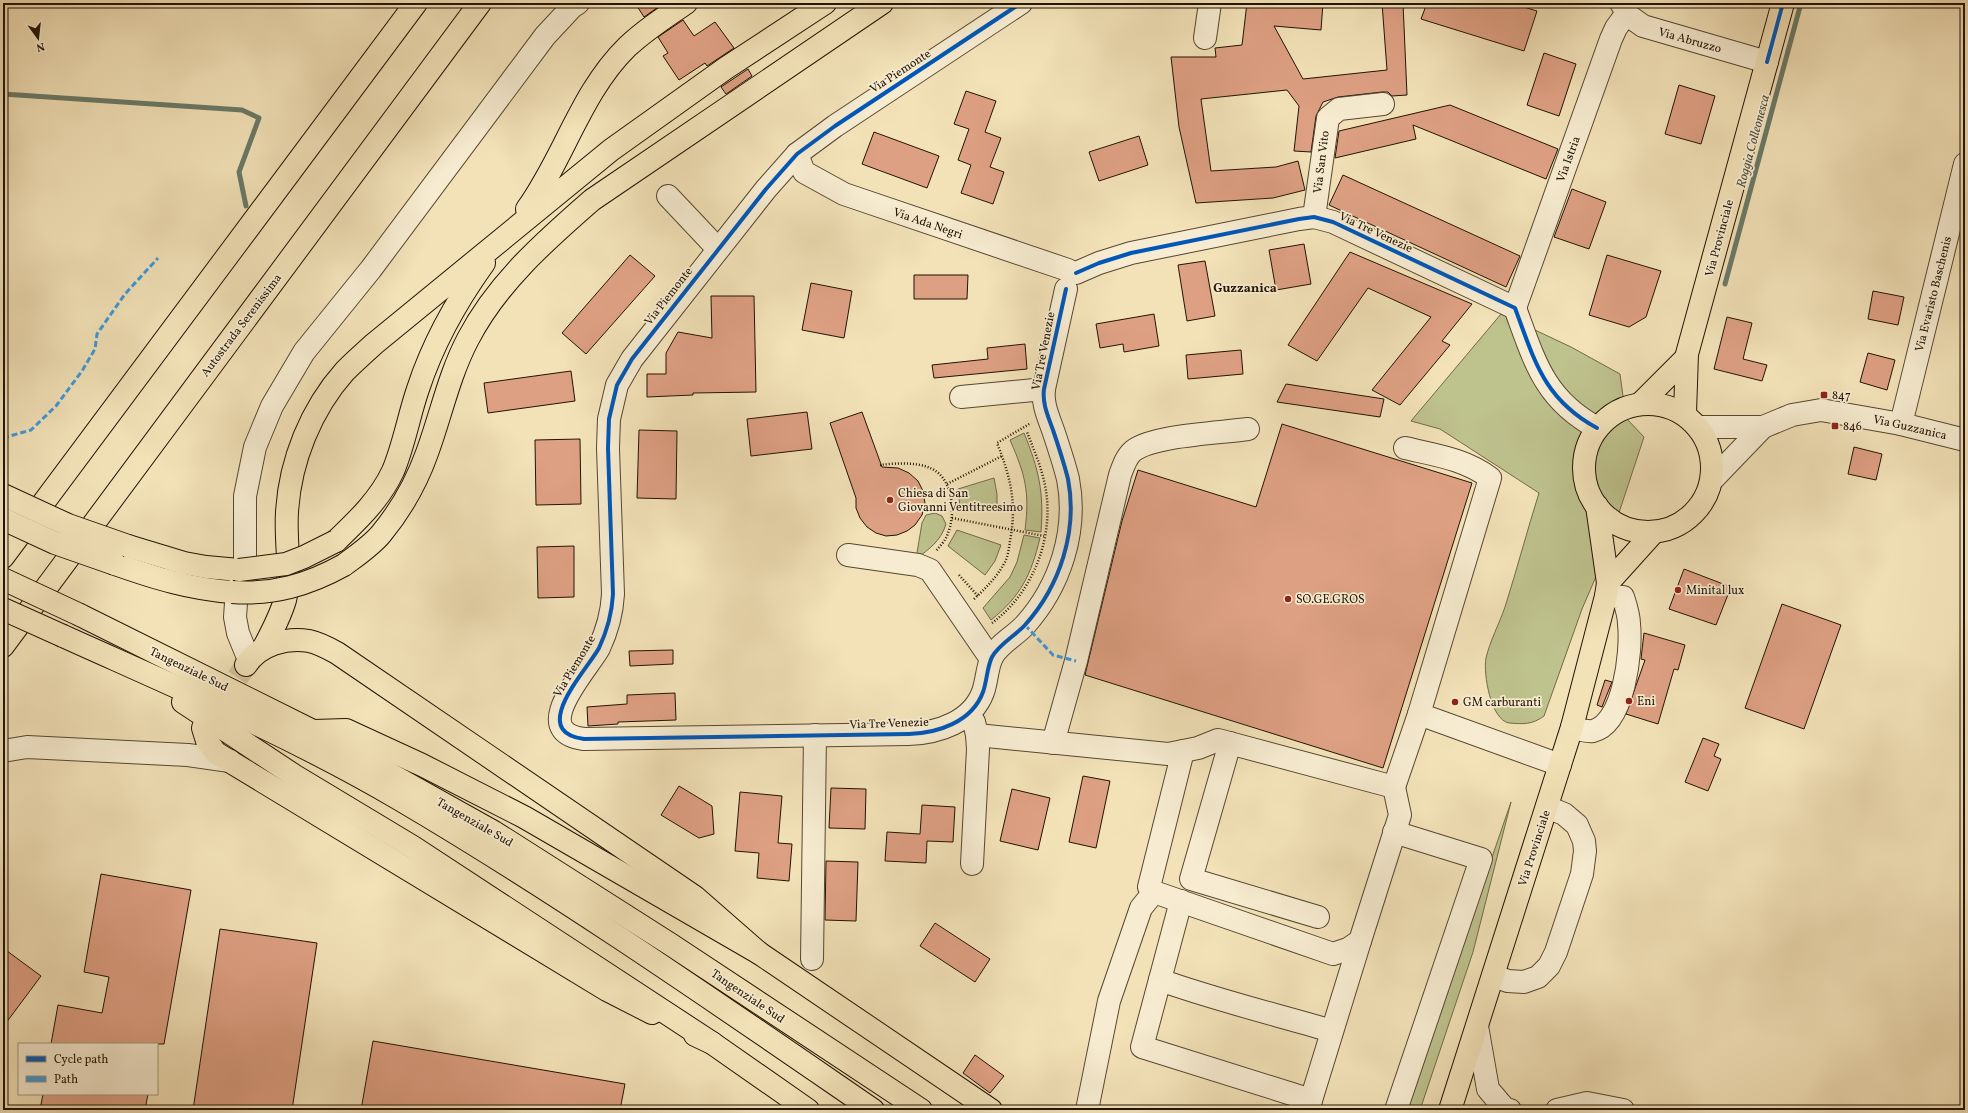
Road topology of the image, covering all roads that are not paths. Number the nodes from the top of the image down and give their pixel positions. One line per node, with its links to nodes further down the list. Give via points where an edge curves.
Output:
1 (400, 3): 17 (main road)
2 (416, 3): 17 (main road)
3 (480, 3): 15 (main road, Autostrada Serenissima)
4 (496, 3): 15 (main road)
5 (578, 3): 49 (street, via 545,36 371,269 304,352 272,406 255,447 245,496 245,562 235,617 238,633)
6 (686, 3): 22 (main road, via 645,31 626,47 613,63 581,111 537,195)
7 (825, 3): 22 (main road, via 666,110 587,169)
8 (882, 3): 40 (main road, bridge, via 592,200 555,231 521,265 468,338 452,372 427,454 406,495 380,535 344,566 319,579 274,591 202,590 164,581 55,543)
9 (1021, 3): 18 (street, Via Piemonte, via 830,129)
10 (1210, 3): 13 (street)
11 (1783, 3): 14 (main road, Via Provinciale)
12 (1624, 8): 14 (street, Via Abruzzo, via 1638,23 1649,28); 25 (street, Via Istria)
13 (1205, 38)
14 (1767, 62): 26 (main road, Via Provinciale)
15 (420, 84): 47 (main road, Autostrada Serenissima)
16 (1383, 104): 21 (street, Via San Vito, via 1339,109 1328,118)
17 (337, 109): 42 (main road)
18 (797, 154): 23 (street, Via Piemonte); 24 (street, Via Ada Negri, via 804,172 844,194 1036,260)
19 (1965, 164): 31 (street, Via Evaristo Baschenis)
20 (668, 196): 23 (street)
21 (1314, 217): 24 (street, Via Tre Venezie, via 1142,250 1109,259); 25 (street, Via Tre Venezie, via 1333,222)
22 (507, 234): 38 (main road, bridge, via 470,282 437,340 418,388 393,471 370,508 336,541 286,564 238,570 206,568 128,546 68,525); 49 (main road, via 374,344 345,372 323,401 307,430 292,472 287,512 288,578 285,599 276,625)
23 (718, 249): 55 (street, Via Piemonte, via 632,358 621,376 614,395 609,419 608,448 612,605 608,626 599,647 563,702 560,715)
24 (1067, 278): 27 (street, Via Tre Venezie)
25 (1515, 308): 33 (street, via 1531,352 1548,387 1562,404)
26 (1686, 358): 29 (main road, Via Provinciale); 30 (main road, Via Provinciale)
27 (1044, 389): 28 (street); 50 (street, Via Tre Venezie, via 1043,400 1069,485 1070,530 1065,554 1041,604 1025,625 999,648)
28 (961, 398)
29 (1640, 404): 30 (main road, Via Provinciale, via 1667,406); 33 (main road, Via Provinciale, via 1619,410)
30 (1691, 420): 32 (street, Via Guzzanica); 37 (main road, Via Provinciale, via 1709,450 1713,463)
31 (1901, 424): 32 (street, Via Guzzanica, via 1821,410 1792,415); 35 (street, Via Guzzanica)
32 (1763, 427): 37 (street, Via Guzzanica)
33 (1597, 428): 39 (main road, Via Provinciale, via 1589,441 1584,462 1585,484)
34 (1248, 429): 59 (street, via 1153,442 1133,451 1127,458 1120,475)
35 (1965, 440)
36 (1405, 448): 52 (street, via 1454,459 1490,478)
37 (1713, 479): 41 (main road, Via Provinciale, via 1708,494 1689,517 1672,527)
38 (3, 495)
39 (1597, 506): 41 (main road, Via Provinciale, via 1609,519 1629,529); 45 (main road, Via Provinciale)
40 (3, 519)
41 (1654, 532): 45 (main road, Via Provinciale)
42 (3, 556)
43 (848, 556): 50 (street, via 918,565 930,570)
44 (3, 579): 56 (main road, Tangenziale Sud, bridge)
45 (1607, 589): 53 (main road, Via Provinciale); 53 (street, via 1623,597 1628,616 1630,633 1624,683 1614,712 1607,722 1592,731)
46 (3, 609): 48 (main road, Tangenziale Sud, bridge)
47 (3, 646)
48 (97, 652): 80 (main road, via 162,688 295,776 413,847); 84 (main road, Tangenziale Sud, via 267,729 397,798 551,892)
49 (253, 657): 74 (main road, via 282,642 300,640 320,644 337,653 695,897)
50 (992, 658): 51 (street, Via Tre Venezie, via 982,694)
51 (970, 711): 57 (street, Via Tre Venezie, via 944,729 927,733); 58 (street)
52 (1418, 714): 65 (street); 66 (street)
53 (1572, 727): 65 (main road, Via Provinciale)
54 (203, 728): 63 (street, via 190,744 181,750); 64 (main road, via 211,748)
55 (563, 730): 57 (street, Via Tre Venezie, via 571,737 584,739)
56 (313, 731): 74 (main road, via 346,730 422,765 524,817); 85 (main road, Tangenziale Sud, via 494,832 670,944)
57 (815, 735): 75 (street)
58 (977, 735): 59 (street); 69 (street)
59 (1054, 743): 62 (street, via 1168,754)
60 (1230, 743): 62 (street, via 1218,740); 66 (street); 72 (street, via 1191,879)
61 (3, 751): 63 (street, via 27,747)
62 (1183, 751): 70 (street, via 1149,887)
63 (166, 754): 64 (street)
64 (230, 761): 80 (main road, via 606,990)
65 (1560, 765): 67 (main road, Via Provinciale)
66 (1394, 788): 68 (street, via 1400,815)
67 (1546, 807): 76 (main road, Via Provinciale); 76 (street, via 1564,814 1577,825 1586,851 1582,874 1549,966 1538,977 1524,982 1508,981)
68 (1394, 832): 73 (street); 88 (street, via 1480,859)
69 (972, 864)
70 (1154, 892): 71 (street); 87 (street, via 1141,908 1109,1001)
71 (1181, 901): 73 (street, via 1333,954 1348,949); 77 (street)
72 (1318, 917)
73 (1360, 941): 79 (street)
74 (759, 953): 86 (main road)
75 (812, 959)
76 (1493, 976): 78 (main road, Via Provinciale)
77 (1160, 980): 79 (street, via 1197,994); 81 (street, via 1142,1047)
78 (1477, 1026): 89 (main road, Via Provinciale); 90 (street, via 1488,1090 1505,1109)
79 (1332, 1031): 81 (street)
80 (712, 1043): 83 (main road)
81 (1309, 1105)
82 (1588, 1107): 91 (street); 92 (street)
83 (808, 1110)
84 (873, 1110)
85 (921, 1110)
86 (991, 1110)
87 (1087, 1110)
88 (1396, 1110)
89 (1450, 1110)
90 (1510, 1110)
91 (1557, 1110)
92 (1622, 1110)

